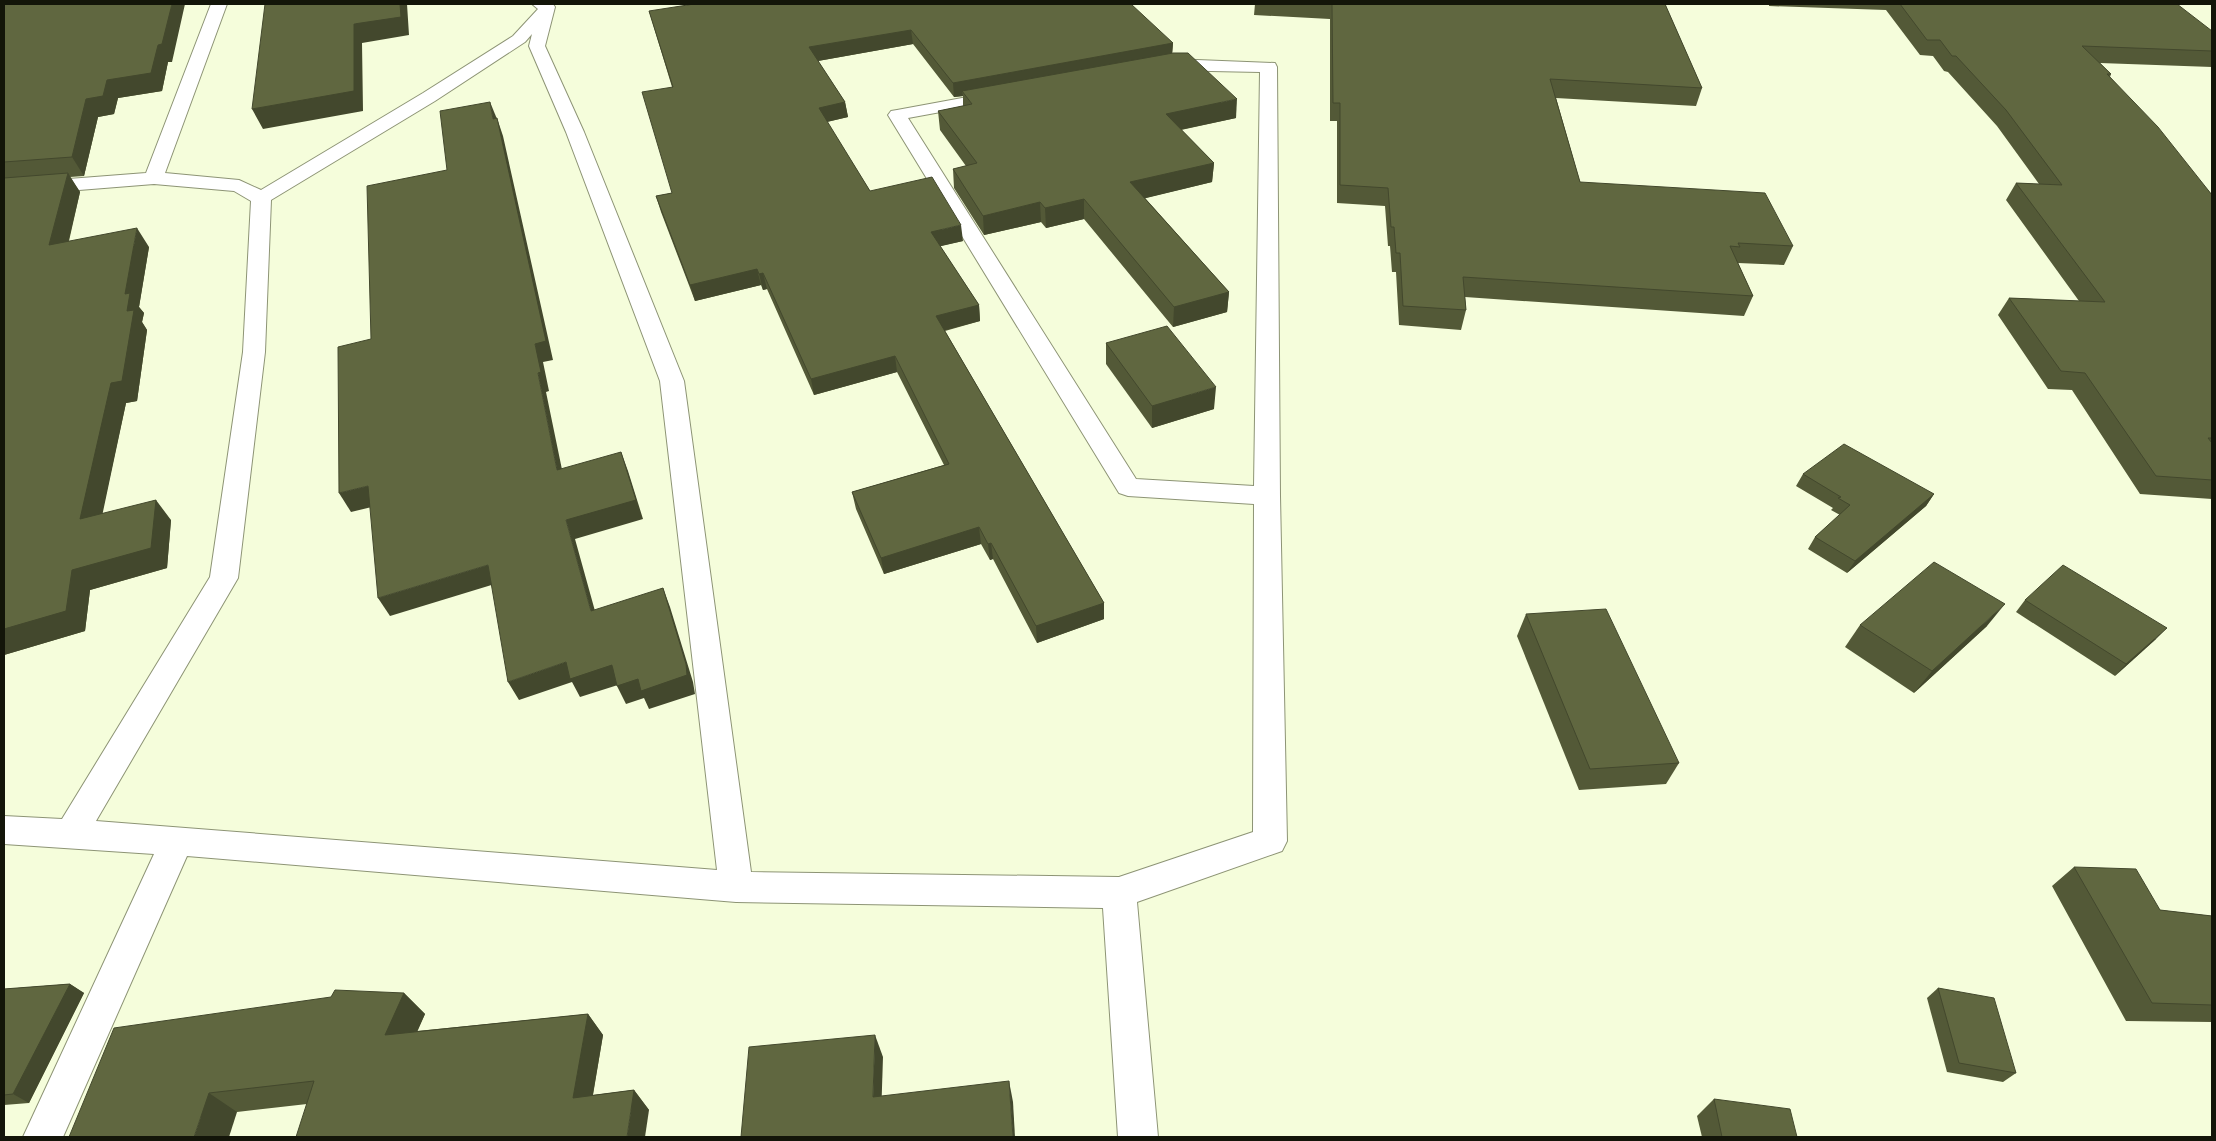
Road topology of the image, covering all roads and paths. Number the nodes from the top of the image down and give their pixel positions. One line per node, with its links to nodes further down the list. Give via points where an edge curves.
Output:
1 (219, 4): 5 (street)
2 (549, 5): 7 (street, via 520,39); 12 (street, via 537,46 575,132 672,381)
3 (1142, 69): 8 (street, via 1172,64 1269,67)
4 (1024, 91): 8 (street, via 897,115 1128,487)
5 (154, 178): 6 (street); 7 (street, via 239,186)
6 (4, 190)
7 (261, 198): 10 (street, via 254,352 224,578)
8 (1267, 496): 13 (street, via 1270,841)
9 (4, 830): 10 (street)
10 (70, 834): 11 (street)
11 (177, 842): 12 (street); 14 (street)
12 (736, 887): 13 (street)
13 (1120, 894): 15 (street)
14 (43, 1137)
15 (1138, 1137)

